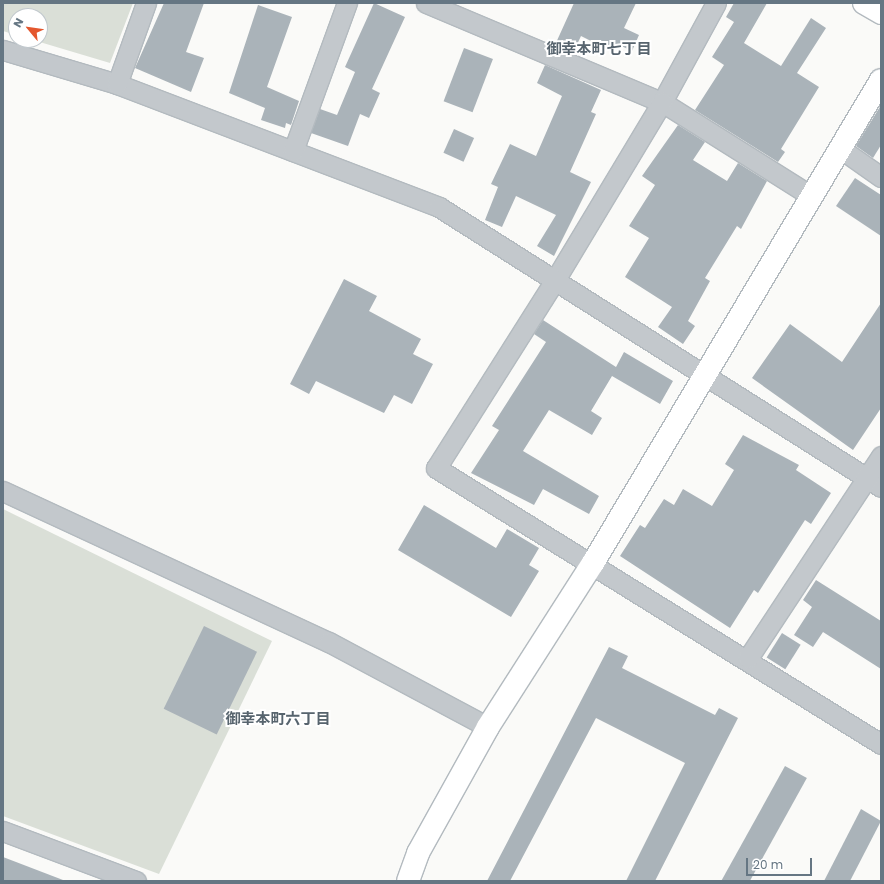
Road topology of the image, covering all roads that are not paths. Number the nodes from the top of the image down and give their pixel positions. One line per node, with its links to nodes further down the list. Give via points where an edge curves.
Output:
1 (146, 3): 9 (street)
2 (347, 3): 12 (street)
3 (426, 3): 10 (street)
4 (716, 3): 10 (street)
5 (864, 3): 6 (street)
6 (881, 13)
7 (3, 50): 9 (street)
8 (881, 80): 11 (street)
9 (117, 84): 12 (street)
10 (662, 102): 14 (street); 15 (street)
11 (841, 149): 13 (street); 14 (street)
12 (293, 151): 15 (street, via 439,207)
13 (881, 177)
14 (811, 196): 16 (street)
15 (555, 280): 16 (street); 20 (street, via 436,468)
16 (704, 373): 18 (street); 20 (street)
17 (881, 456): 18 (street)
18 (874, 482): 21 (street)
19 (3, 491): 22 (street, via 329,642)
20 (593, 563): 21 (street); 22 (street)
21 (748, 658): 23 (street)
22 (488, 727): 27 (street, via 418,853)
23 (881, 744)
24 (3, 831): 25 (street)
25 (113, 877): 26 (street)
26 (136, 881)
27 (408, 881)

